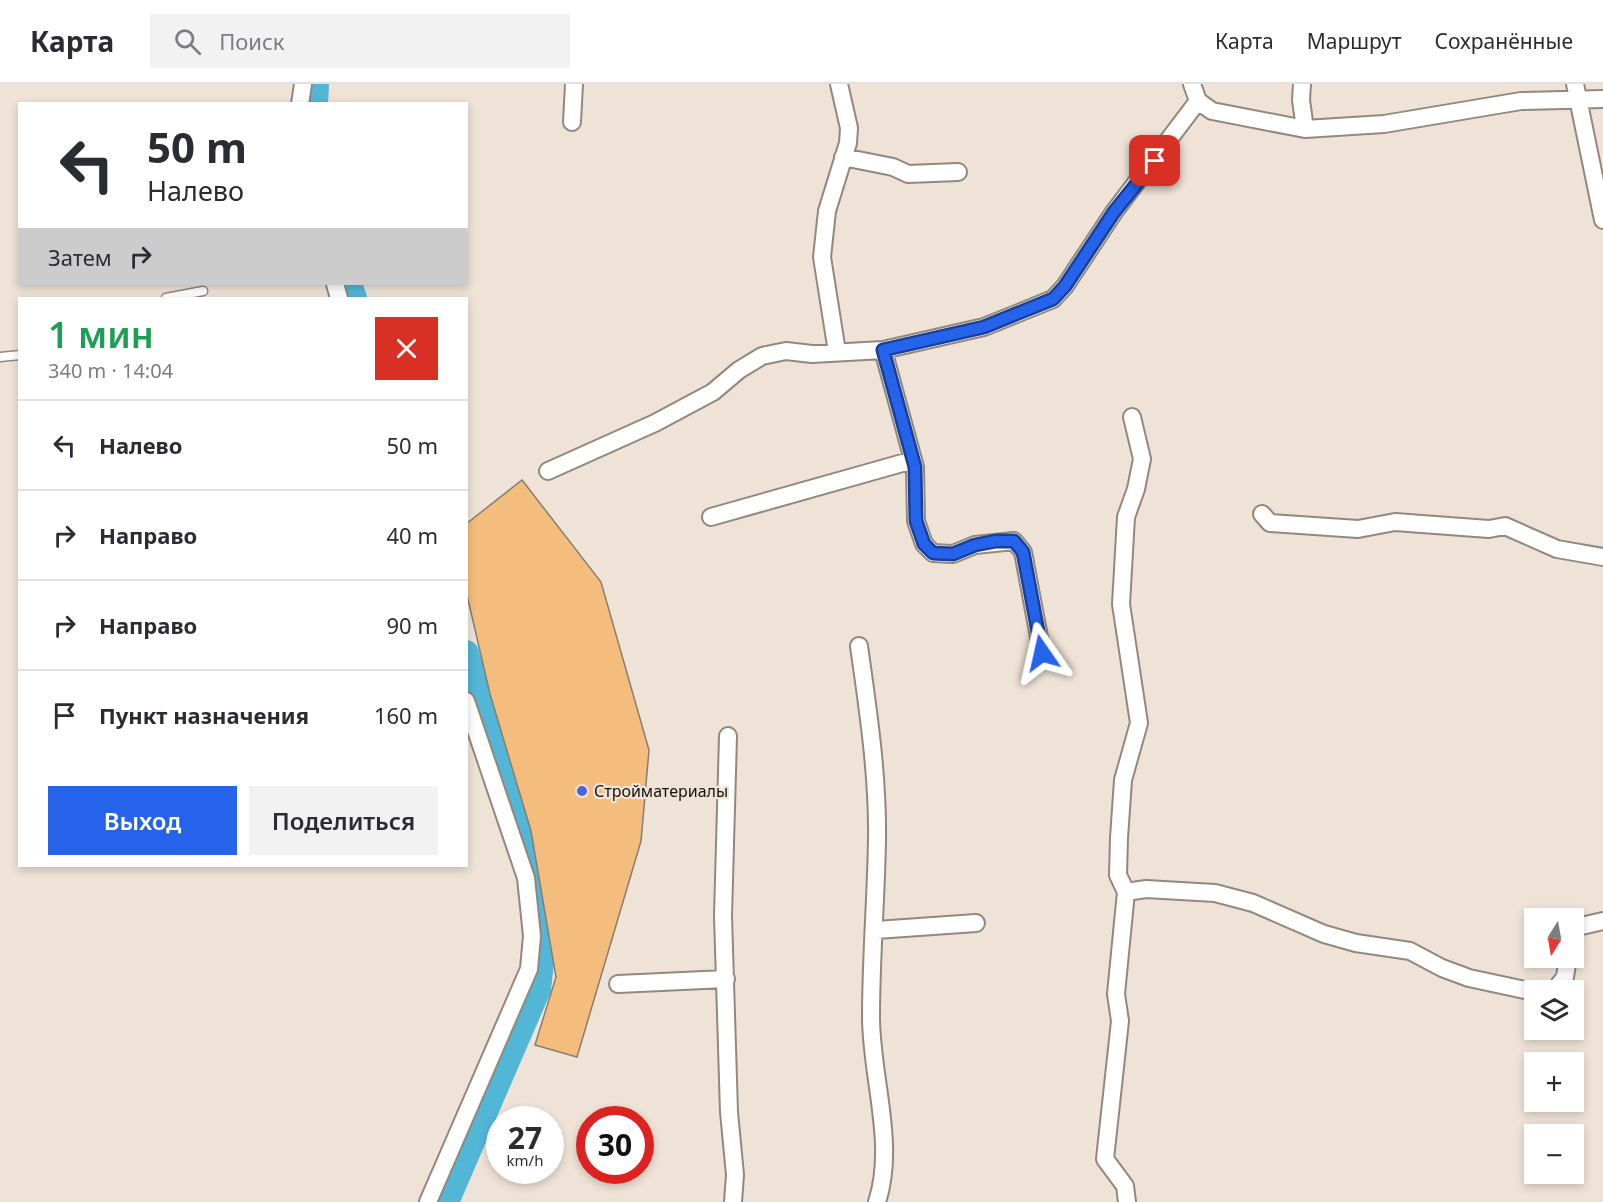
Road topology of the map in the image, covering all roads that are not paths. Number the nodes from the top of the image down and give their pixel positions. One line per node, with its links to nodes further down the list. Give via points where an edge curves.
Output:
1 (303, 84): 9 (street)
2 (574, 84): 10 (street)
3 (839, 84): 12 (street, via 849,128)
4 (1192, 84): 8 (street)
5 (1302, 84): 11 (street)
6 (1576, 92): 7 (street); 11 (street, via 1384,124); 14 (street)
7 (1603, 99)
8 (1198, 101): 11 (street, via 1212,111); 17 (street, via 1053,299 984,327)
9 (300, 102)
10 (572, 122)
11 (1305, 129)
12 (843, 157): 13 (street, via 908,174); 18 (street, via 827,211 822,257)
13 (958, 172)
14 (1603, 220)
15 (203, 291): 16 (lane)
16 (171, 297)
17 (883, 350): 18 (street); 22 (street)
18 (837, 352): 23 (street, via 786,351 762,356 713,392)
19 (18, 355): 20 (lane)
20 (0, 357)
21 (1132, 417): 31 (street, via 1142,459 1126,517 1122,604 1139,723 1123,780 1118,875)
22 (913, 460): 25 (street); 28 (street, via 916,521 924,544 933,553 953,554 996,541 1014,541 1023,552)
23 (548, 471)
24 (1262, 514): 26 (street, via 1270,523 1358,529 1395,522 1489,529 1505,526 1557,549)
25 (711, 517)
26 (1603, 557)
27 (859, 646): 35 (street, via 872,732 876,795)
28 (1042, 653)
29 (468, 707): 39 (street, via 526,878 532,936 529,969)
30 (728, 736): 36 (street, via 723,916)
31 (1126, 892): 38 (street, via 1146,889 1215,893 1253,903 1324,934 1410,951 1469,978); 42 (street, via 1116,994 1120,1021 1105,1159 1125,1186)
32 (1603, 921): 34 (street)
33 (976, 923): 35 (street)
34 (1584, 925)
35 (876, 930): 41 (street, via 871,1019 883,1143 882,1185)
36 (726, 979): 37 (street); 40 (street)
37 (618, 984)
38 (1524, 990)
39 (428, 1202)
40 (733, 1202)
41 (877, 1202)
42 (1127, 1202)

